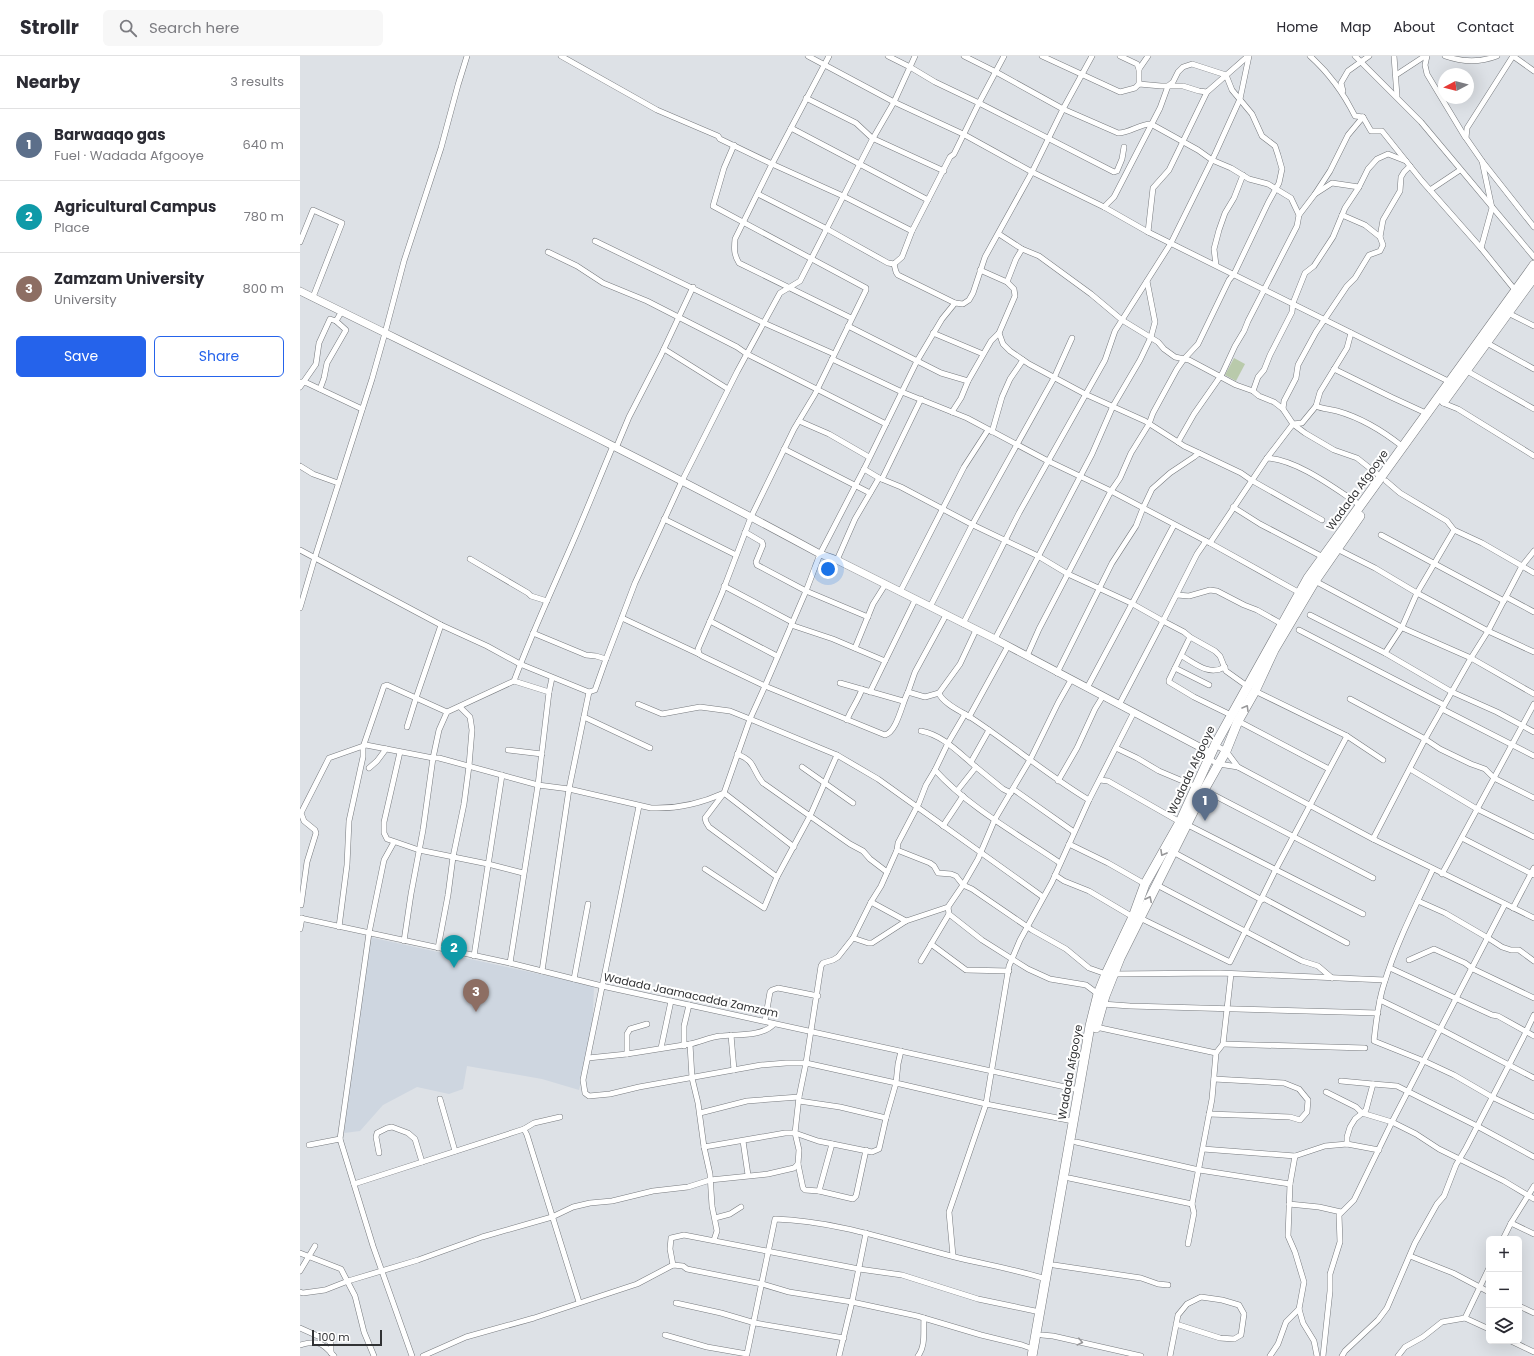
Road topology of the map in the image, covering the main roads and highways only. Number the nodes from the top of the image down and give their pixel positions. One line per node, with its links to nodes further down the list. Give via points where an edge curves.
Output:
1 (1534, 265): 3 (highway, Wadada Afgooye, via 1403,447)
2 (1532, 283): 3 (highway, Wadada Afgooye)
3 (1384, 478): 4 (highway, Wadada Afgooye, via 1315,581); 4 (highway, Wadada Afgooye, via 1360,505 1300,593)
4 (1251, 688): 5 (highway, Wadada Afgooye)
5 (1235, 718): 6 (highway, Wadada Afgooye, via 1212,752); 6 (highway, Wadada Afgooye, via 1226,751)
6 (1200, 789): 7 (highway, Wadada Afgooye)
7 (1183, 823): 8 (highway, Wadada Afgooye, one-way to 7, via 1157,885); 8 (highway, Wadada Afgooye, one-way to 8, via 1145,884)
8 (1136, 918): 9 (highway, Wadada Afgooye)
9 (1109, 974): 10 (highway, Wadada Afgooye, via 1096,1027 1042,1335); 10 (highway, Wadada Afgooye, via 1098,994 1090,1026 1040,1312)
10 (1035, 1354)

